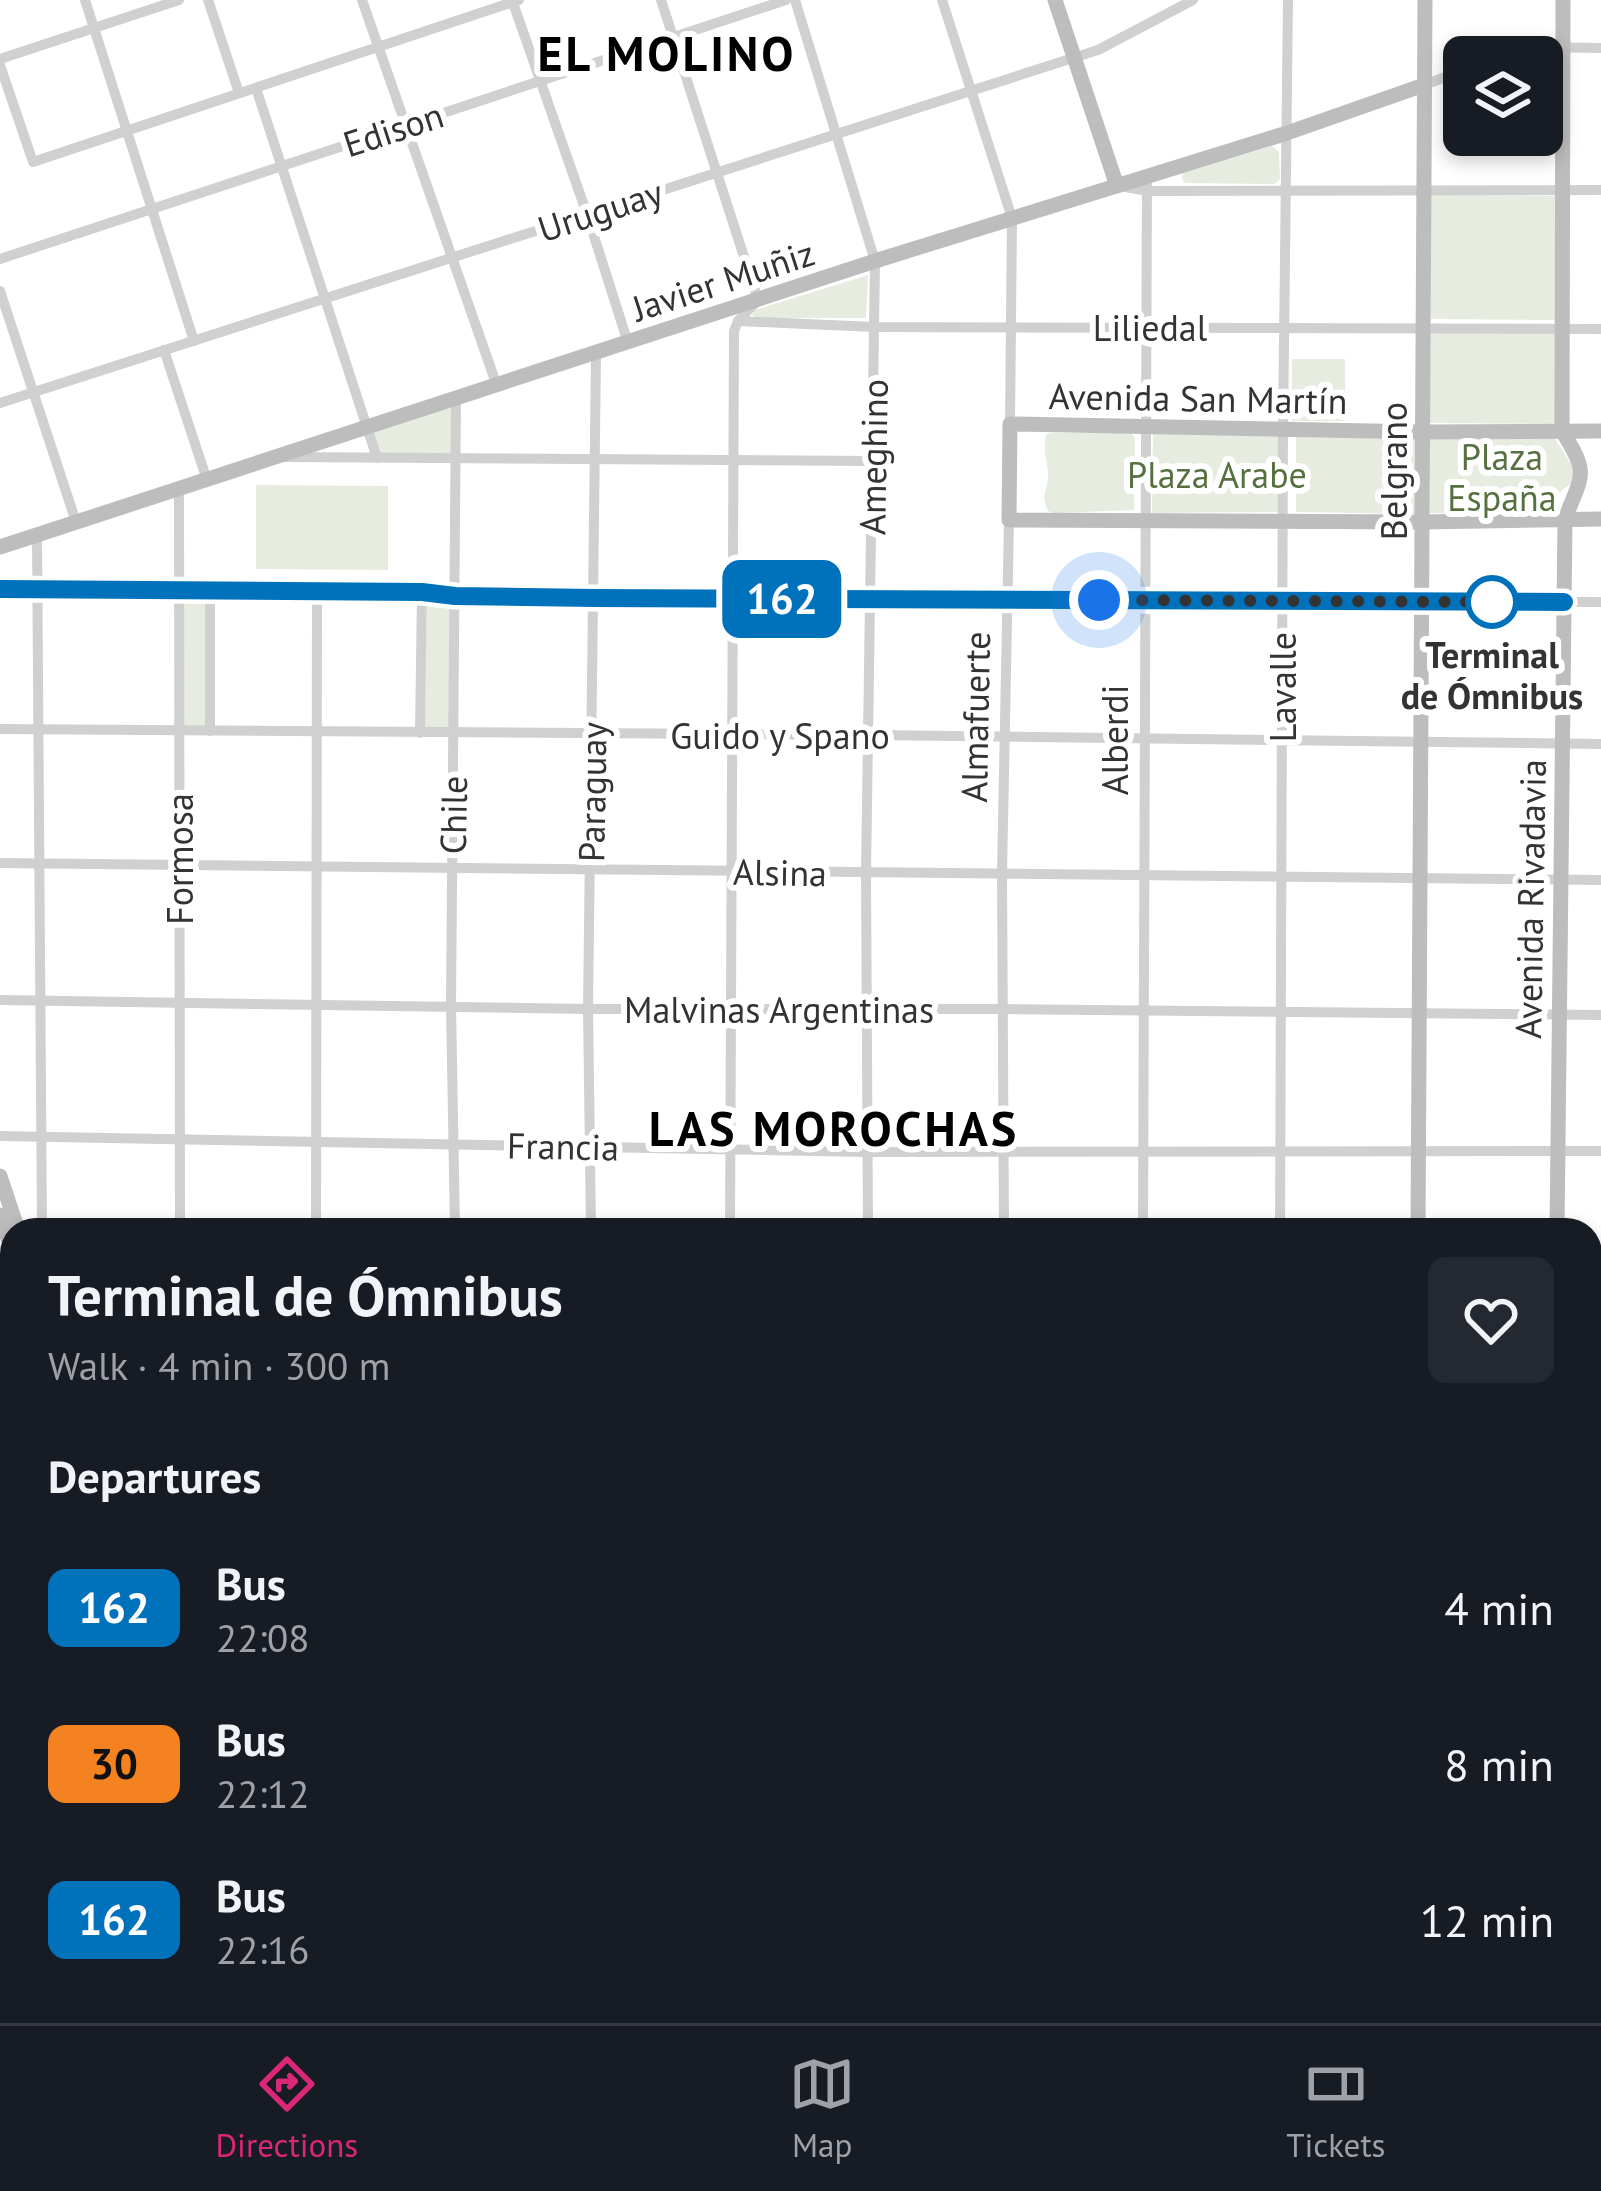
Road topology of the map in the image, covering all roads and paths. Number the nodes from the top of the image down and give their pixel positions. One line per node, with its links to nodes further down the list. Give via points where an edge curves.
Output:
1 (85, 0): 14 (street)
2 (179, 0): 14 (street)
3 (208, 0): 27 (street)
4 (362, 0): 17 (street)
5 (661, 0): 16 (street)
6 (791, 0): 16 (street, Edison); 33 (street, Ameghino)
7 (942, 0): 26 (street, Almafuerte)
8 (1055, 0): 20 (main road)
9 (1193, 0): 20 (street, Uruguay)
10 (1288, 0): 32 (street, Lavalle)
11 (1424, 0): 24 (main road, Belgrano)
12 (1563, 0): 15 (main road, Avenida Rivadavia)
13 (515, 1): 17 (street); 23 (street)
14 (94, 28): 21 (street); 31 (street)
15 (1563, 36)
16 (673, 37): 23 (street, Edison); 36 (street)
17 (380, 46): 25 (street); 30 (street)
18 (1563, 47): 19 (street)
19 (1601, 48)
20 (1074, 58): 26 (street, Uruguay); 38 (main road)
21 (0, 62): 28 (street)
22 (1443, 78): 24 (street, Javier Muñiz)
23 (540, 80): 30 (street, Edison); 44 (street)
24 (1424, 85): 32 (main road, Javier Muñiz); 39 (main road, Belgrano)
25 (256, 88): 27 (street); 35 (street)
26 (970, 91): 33 (street, Uruguay); 45 (street, Almafuerte)
27 (239, 93): 31 (street)
28 (14, 108): 29 (street); 31 (street, via 33,162)
29 (0, 113)
30 (407, 124): 35 (street, Edison); 46 (street)
31 (127, 131): 43 (street)
32 (1287, 133): 37 (main road, Javier Muñiz); 40 (street, Lavalle)
33 (836, 134): 36 (street, Uruguay); 48 (street, Ameghino)
34 (1563, 156): 41 (main road, Avenida Rivadavia)
35 (282, 166): 43 (street, Edison); 50 (street)
36 (717, 172): 44 (street, Uruguay); 51 (street)
37 (1147, 184): 38 (main road, Javier Muñiz); 40 (street); 53 (street, Alberdi)
38 (1117, 186): 45 (main road, Javier Muñiz)
39 (1424, 188): 40 (street); 41 (street); 55 (main road, Belgrano)
40 (1286, 189): 54 (street, Lavalle)
41 (1563, 190): 42 (street); 59 (main road, Avenida Rivadavia)
42 (1601, 190)
43 (152, 209): 47 (street, Edison); 60 (street)
44 (587, 214): 46 (street, Uruguay); 61 (street)
45 (1012, 218): 48 (main road, Javier Muñiz); 57 (street, Almafuerte)
46 (454, 257): 50 (street, Uruguay); 64 (street)
47 (0, 259)
48 (875, 261): 51 (main road, Javier Muñiz); 56 (street, Ameghino)
49 (0, 292): 65 (street)
50 (326, 298): 60 (street, Uruguay); 70 (street)
51 (758, 300): 52 (street); 61 (main road, Javier Muñiz)
52 (738, 321): 56 (street, Liliedal); 79 (street)
53 (1146, 326): 54 (street, Liliedal); 57 (street, Liliedal); 69 (street, Alberdi)
54 (1286, 326): 55 (street, Liliedal); 71 (street, Lavalle)
55 (1424, 327): 59 (street, Liliedal); 74 (main road, Belgrano)
56 (874, 328): 57 (street, Liliedal); 80 (street, Ameghino)
57 (1011, 328): 68 (street, Almafuerte)
58 (1601, 328): 59 (street, Liliedal)
59 (1562, 329): 72 (main road, Avenida Rivadavia)
60 (194, 340): 62 (street, Uruguay)
61 (628, 343): 63 (main road, Javier Muñiz)
62 (164, 350): 65 (street, Uruguay); 81 (street)
63 (596, 354): 64 (main road, Javier Muñiz); 78 (street, Paraguay)
64 (496, 386): 66 (main road, Javier Muñiz)
65 (33, 392): 67 (street, Uruguay); 88 (street)
66 (456, 399): 70 (main road, Javier Muñiz); 77 (street, Chile)
67 (0, 403)
68 (1010, 424): 69 (main road, Avenida San Martín); 85 (main road, Almafuerte)
69 (1145, 426): 71 (main road, Avenida San Martín); 86 (street, Alberdi)
70 (368, 428): 75 (main road, Javier Muñiz); 76 (street)
71 (1283, 429): 74 (main road, Avenida San Martín); 87 (street, Lavalle)
72 (1562, 431): 73 (main road, Avenida San Martín); 74 (main road, Avenida San Martín); 84 (main road, Avenida Rivadavia, via 1581,468)
73 (1601, 431)
74 (1423, 432): 89 (main road, Belgrano)
75 (275, 457): 76 (street); 81 (main road, Javier Muñiz)
76 (377, 458): 77 (street)
77 (456, 459): 78 (street); 98 (street, Chile)
78 (595, 460): 79 (street); 99 (street, Paraguay)
79 (734, 460): 80 (street); 100 (street)
80 (873, 461): 101 (street, Ameghino)
81 (207, 480): 82 (main road, Javier Muñiz)
82 (179, 489): 88 (main road, Javier Muñiz); 94 (street, Formosa)
83 (1601, 518): 84 (main road)
84 (1564, 519): 89 (main road); 106 (main road, Avenida Rivadavia)
85 (1009, 520): 86 (main road); 102 (street, Almafuerte)
86 (1145, 520): 87 (main road); 103 (street, Alberdi)
87 (1283, 520): 89 (main road); 104 (street, Lavalle)
88 (76, 522): 90 (main road, Javier Muñiz)
89 (1423, 522): 105 (main road, Belgrano)
90 (37, 535): 91 (main road, Javier Muñiz); 93 (street)
91 (0, 547)
92 (0, 589): 93 (street)
93 (38, 589): 94 (street); 109 (street)
94 (178, 591): 95 (street); 110 (street, Formosa)
95 (210, 592): 96 (street); 111 (street)
96 (316, 592): 97 (street); 112 (street)
97 (422, 592): 98 (street); 113 (street)
98 (455, 596): 99 (street); 114 (street, Chile)
99 (594, 598): 100 (street); 115 (street, Paraguay)
100 (732, 599): 101 (street); 116 (street)
101 (871, 599): 102 (street); 117 (street, Ameghino)
102 (1007, 600): 103 (street); 118 (street, Almafuerte)
103 (1145, 601): 104 (street); 119 (street, Alberdi)
104 (1282, 601): 105 (street); 120 (street, Lavalle)
105 (1423, 602): 106 (street); 121 (main road, Belgrano)
106 (1564, 602): 107 (street); 122 (main road, Avenida Rivadavia)
107 (1601, 602)
108 (0, 729): 109 (street, Guido y Spano)
109 (38, 729): 110 (street, Guido y Spano); 125 (street)
110 (178, 730): 111 (street, Guido y Spano); 126 (street, Formosa)
111 (210, 731): 112 (street, Guido y Spano)
112 (317, 732): 113 (street, Guido y Spano); 127 (street)
113 (420, 733): 114 (street, Guido y Spano)
114 (454, 734): 115 (street, Guido y Spano); 128 (street, Chile)
115 (592, 735): 116 (street, Guido y Spano); 129 (street, Paraguay)
116 (732, 735): 117 (street, Guido y Spano); 130 (street)
117 (869, 735): 118 (street, Guido y Spano); 131 (street, Ameghino)
118 (1005, 737): 119 (street, Guido y Spano); 132 (street, Almafuerte)
119 (1144, 739): 120 (street, Guido y Spano); 133 (street, Alberdi)
120 (1282, 740): 121 (street, Guido y Spano); 134 (street, Lavalle)
121 (1421, 742): 122 (street, Guido y Spano); 135 (main road, Belgrano)
122 (1561, 744): 123 (street, Guido y Spano); 136 (main road, Avenida Rivadavia)
123 (1601, 744)
124 (0, 863): 125 (street, Alsina)
125 (39, 864): 126 (street, Alsina); 139 (street)
126 (179, 866): 127 (street, Alsina); 140 (street, Formosa)
127 (317, 867): 128 (street, Alsina); 141 (street)
128 (453, 869): 129 (street, Alsina); 142 (street, Chile)
129 (591, 870): 130 (street, Alsina); 143 (street, Paraguay)
130 (731, 872): 131 (street, Alsina); 144 (street)
131 (866, 873): 132 (street, Alsina); 145 (street, Ameghino)
132 (1002, 874): 133 (street, Alsina); 146 (street, Almafuerte)
133 (1144, 876): 134 (street, Alsina); 147 (street, Alberdi)
134 (1282, 877): 135 (street, Alsina); 148 (street, Lavalle)
135 (1420, 879): 136 (street, Alsina); 149 (main road, Belgrano)
136 (1560, 880): 137 (street, Alsina); 150 (main road, Avenida Rivadavia)
137 (1601, 880)
138 (0, 1000): 139 (street, Malvinas Argentinas)
139 (40, 1000): 140 (street, Malvinas Argentinas); 153 (street)
140 (179, 1002): 141 (street, Malvinas Argentinas); 154 (street, Formosa)
141 (317, 1004): 142 (street, Malvinas Argentinas); 155 (street)
142 (451, 1006): 143 (street, Malvinas Argentinas); 156 (street, Chile)
143 (588, 1009): 144 (street, Malvinas Argentinas); 157 (street, Paraguay)
144 (730, 1009): 145 (street, Malvinas Argentinas); 158 (street)
145 (866, 1009): 146 (street, Malvinas Argentinas); 164 (street, Ameghino)
146 (1003, 1009): 147 (street, Malvinas Argentinas); 165 (street, Almafuerte)
147 (1143, 1010): 148 (street, Malvinas Argentinas); 159 (street, Alberdi)
148 (1281, 1012): 149 (street, Malvinas Argentinas); 160 (street, Lavalle)
149 (1419, 1013): 150 (street, Malvinas Argentinas); 161 (main road, Belgrano)
150 (1558, 1014): 151 (street, Malvinas Argentinas); 162 (main road, Avenida Rivadavia)
151 (1601, 1015)
152 (0, 1136): 153 (street, Francia)
153 (41, 1137): 154 (street, Francia); 168 (street)
154 (179, 1139): 155 (street, Francia); 169 (street, Formosa)
155 (316, 1142): 156 (street, Francia); 170 (street)
156 (453, 1144): 157 (street, Francia); 171 (street, Chile)
157 (590, 1146): 158 (street, Francia); 172 (street, Paraguay)
158 (730, 1149): 164 (street, Francia); 173 (street)
159 (1143, 1151): 160 (street, Francia); 165 (street, Francia); 176 (street, Alberdi)
160 (1280, 1151): 161 (street, Francia); 177 (street, Lavalle)
161 (1418, 1151): 162 (street, Francia); 178 (main road, Belgrano)
162 (1558, 1151): 163 (street, Francia); 179 (main road, Avenida Rivadavia)
163 (1601, 1151)
164 (866, 1152): 165 (street, Francia); 174 (street, Ameghino)
165 (1004, 1152): 175 (street, Almafuerte)
166 (0, 1177): 167 (main road)
167 (14, 1218)
168 (42, 1218)
169 (179, 1218)
170 (316, 1218)
171 (454, 1218)
172 (591, 1218)
173 (730, 1218)
174 (868, 1218)
175 (1004, 1218)
176 (1143, 1218)
177 (1280, 1218)
178 (1418, 1218)
179 (1557, 1218)

